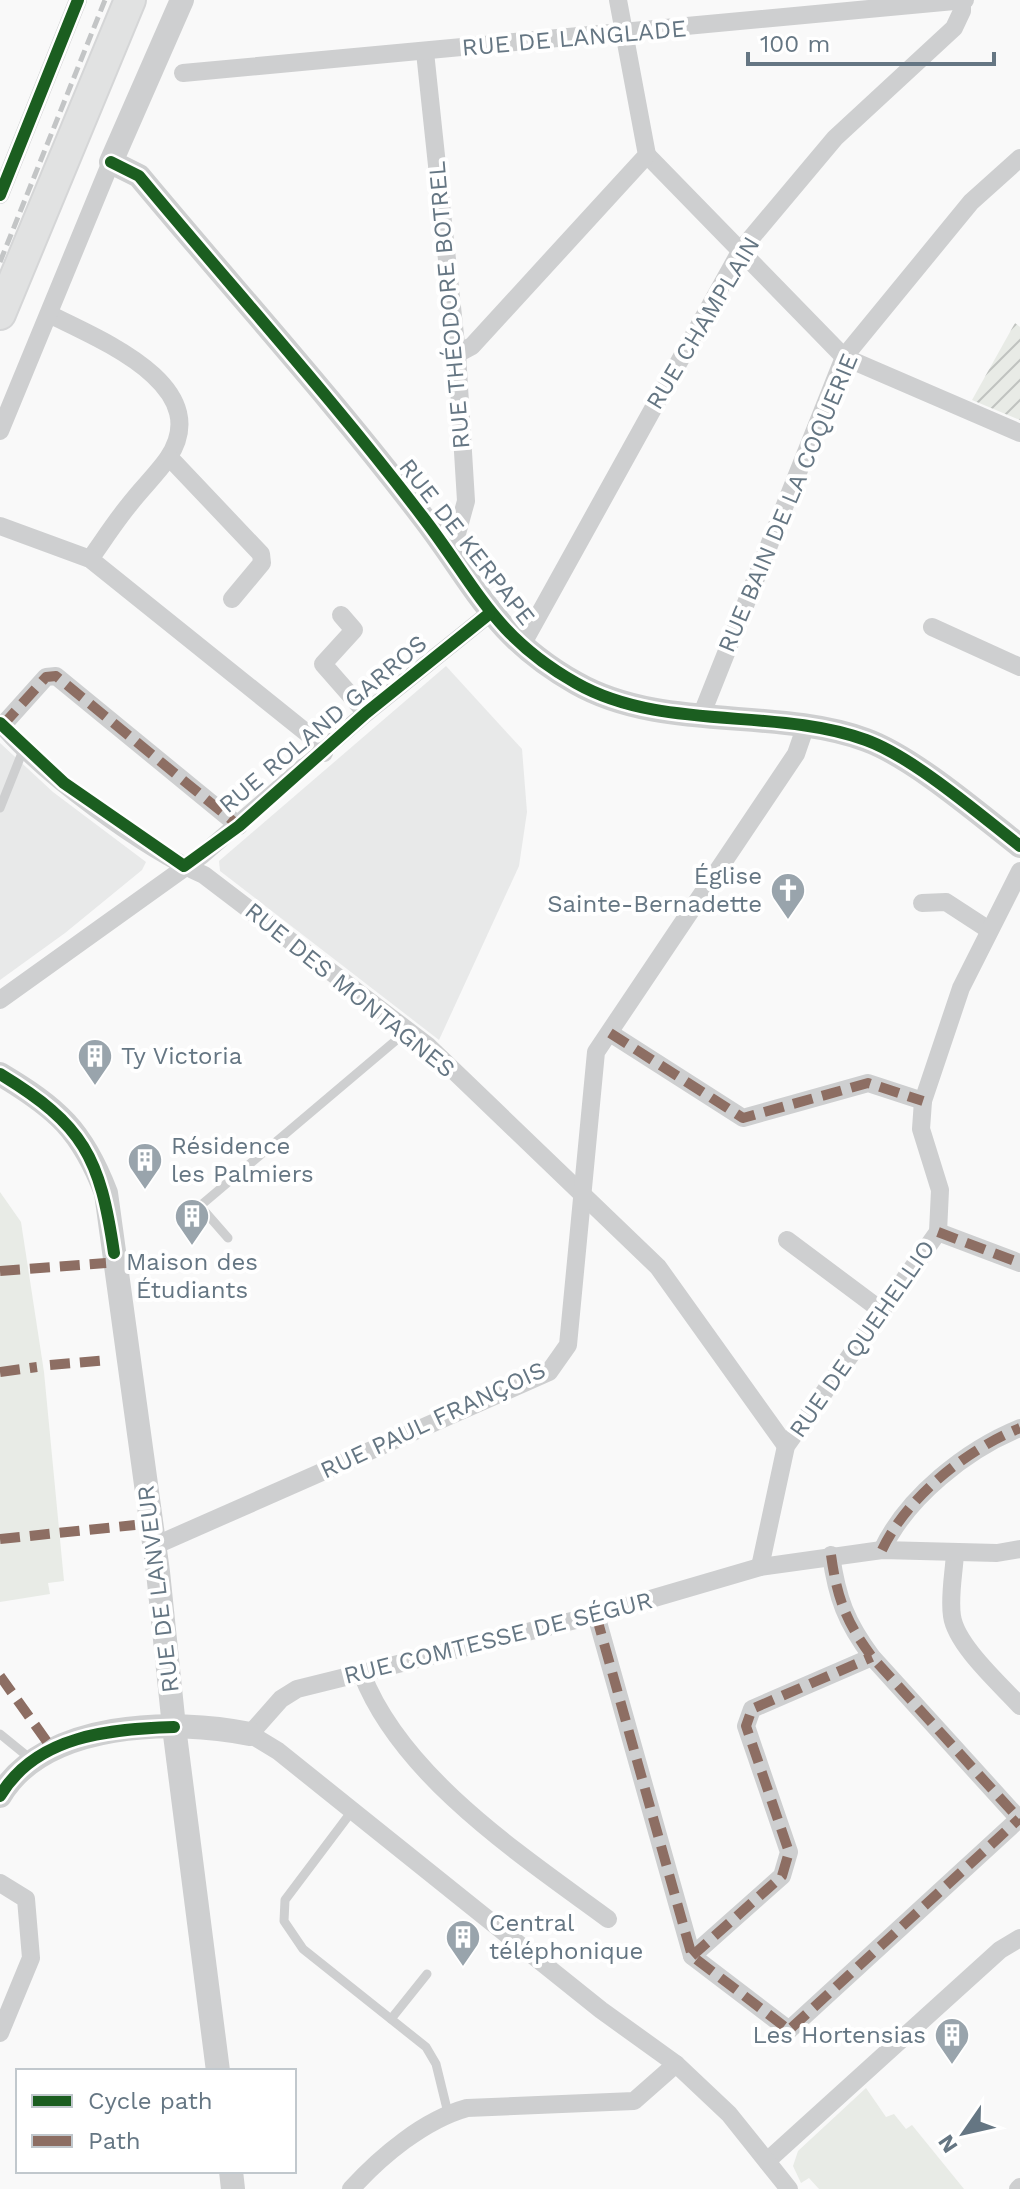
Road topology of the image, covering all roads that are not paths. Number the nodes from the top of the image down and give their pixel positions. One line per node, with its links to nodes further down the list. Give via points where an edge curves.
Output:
1 (78, 0): 12 (street)
2 (130, 0): 14 (main road)
3 (182, 0): 11 (street)
4 (618, 0): 6 (street)
5 (963, 0): 6 (street, RUE DE LANGLADE); 13 (street, RUE CHAMPLAIN, via 954,28 835,138)
6 (623, 33): 7 (street, RUE DE LANGLADE); 9 (street)
7 (425, 52): 8 (street, RUE DE LANGLADE); 16 (street, RUE THÉODORE BOTREL)
8 (183, 73)
9 (647, 155): 13 (street); 16 (street, via 472,346)
10 (1020, 158): 17 (street, RUE BAIN DE LA COQUERIE, via 971,202)
11 (111, 162): 15 (street); 22 (street, RUE DE KERPAPE, via 139,176 422,516)
12 (0, 195)
13 (741, 250): 17 (street); 28 (street, RUE CHAMPLAIN)
14 (0, 314)
15 (49, 314): 18 (street); 20 (street, via 126,353 158,379 178,419)
16 (457, 354): 22 (street, RUE THÉODORE BOTREL, via 466,501)
17 (844, 357): 19 (street); 31 (street, RUE BAIN DE LA COQUERIE)
18 (0, 431)
19 (1020, 433)
20 (169, 457): 23 (street); 24 (street, via 261,554 262,563)
21 (0, 526): 23 (street)
22 (447, 554): 25 (street, RUE DE KERPAPE)
23 (90, 559): 35 (street, via 318,742)
24 (232, 599)
25 (489, 614): 28 (street, RUE DE KERPAPE); 30 (street, RUE ROLAND GARROS)
26 (341, 615): 30 (street, via 354,630 323,664)
27 (932, 627): 29 (street)
28 (521, 647): 31 (street, RUE DE KERPAPE, via 578,684 621,700)
29 (1020, 667)
30 (366, 713): 35 (street, RUE ROLAND GARROS)
31 (701, 716): 33 (street, RUE DE KERPAPE)
32 (1, 724): 34 (street, RUE DES MONTAGNES); 37 (street, via 46,677 56,676)
33 (805, 728): 38 (street, RUE DE KERPAPE, via 851,735 882,747); 45 (street, RUE PAUL FRANÇOIS, via 796,754)
34 (24, 748): 36 (lane); 39 (street, RUE DES MONTAGNES, via 64,783)
35 (324, 753): 37 (street, RUE ROLAND GARROS)
36 (0, 808)
37 (239, 826): 39 (street, RUE ROLAND GARROS)
38 (1020, 846)
39 (184, 866): 43 (street, RUE ROLAND GARROS); 44 (street, RUE DES MONTAGNES, via 204,875)
40 (1020, 871): 42 (street, RUE DE QUEHELLIO)
41 (922, 903): 42 (street, via 946,902)
42 (989, 930): 47 (street, RUE DE QUEHELLIO, via 961,988)
43 (0, 1000)
44 (407, 1031): 48 (street, RUE DES MONTAGNES); 50 (lane, via 200,1206)
45 (610, 1033): 47 (street, via 743,1118 868,1083); 48 (street, RUE PAUL FRANÇOIS, via 596,1052)
46 (0, 1074): 56 (street, RUE DE LANVEUR, via 64,1117 106,1193)
47 (923, 1101): 49 (street, RUE DE QUEHELLIO, via 921,1129 940,1190)
48 (582, 1196): 55 (street, RUE DES MONTAGNES, via 658,1267); 56 (street, RUE PAUL FRANÇOIS, via 568,1345 549,1372)
49 (938, 1232): 52 (street); 53 (street, RUE DE QUEHELLIO)
50 (228, 1238)
51 (787, 1240): 53 (street)
52 (1020, 1263)
53 (882, 1311): 55 (street, RUE DE QUEHELLIO)
54 (1020, 1428): 58 (street, via 959,1459 891,1531)
55 (786, 1446): 61 (street)
56 (154, 1546): 66 (street, RUE DE LANVEUR)
57 (1020, 1549): 59 (street, RUE COMTESSE DE SÉGUR)
58 (882, 1550): 59 (street, RUE COMTESSE DE SÉGUR); 60 (street, RUE COMTESSE DE SÉGUR)
59 (955, 1553): 65 (street, via 951,1611 957,1633)
60 (831, 1555): 61 (street, RUE COMTESSE DE SÉGUR); 63 (street, via 836,1594)
61 (760, 1567): 62 (street, RUE COMTESSE DE SÉGUR)
62 (596, 1615): 64 (street, RUE COMTESSE DE SÉGUR); 76 (street)
63 (872, 1657): 72 (street); 76 (street, via 752,1709 746,1726 789,1852 782,1876)
64 (362, 1674): 68 (street, RUE COMTESSE DE SÉGUR, via 297,1689); 74 (street, via 370,1694 418,1761 503,1842)
65 (1020, 1706)
66 (174, 1727): 68 (street); 69 (street, via 99,1732); 81 (street, RUE DE LANVEUR)
67 (0, 1734): 69 (lane)
68 (250, 1734): 71 (street)
69 (32, 1760): 70 (street, via 14,1774)
70 (0, 1796)
71 (352, 1811): 78 (lane, via 285,1900 284,1921 303,1949); 80 (street)
72 (1020, 1819): 76 (street, via 789,2030)
73 (0, 1883): 79 (street, via 26,1899 31,1958)
74 (608, 1919)
75 (1020, 1938): 83 (street, via 1000,1950)
76 (692, 1956)
77 (427, 1974): 78 (lane)
78 (391, 2019): 82 (lane, via 426,2047 436,2064)
79 (0, 2033)
80 (676, 2064): 82 (street, via 634,2101); 83 (street, via 729,2114)
81 (218, 2069)
82 (448, 2113): 84 (street, via 381,2159)
83 (767, 2161): 85 (street)
84 (358, 2186)
85 (789, 2189)

